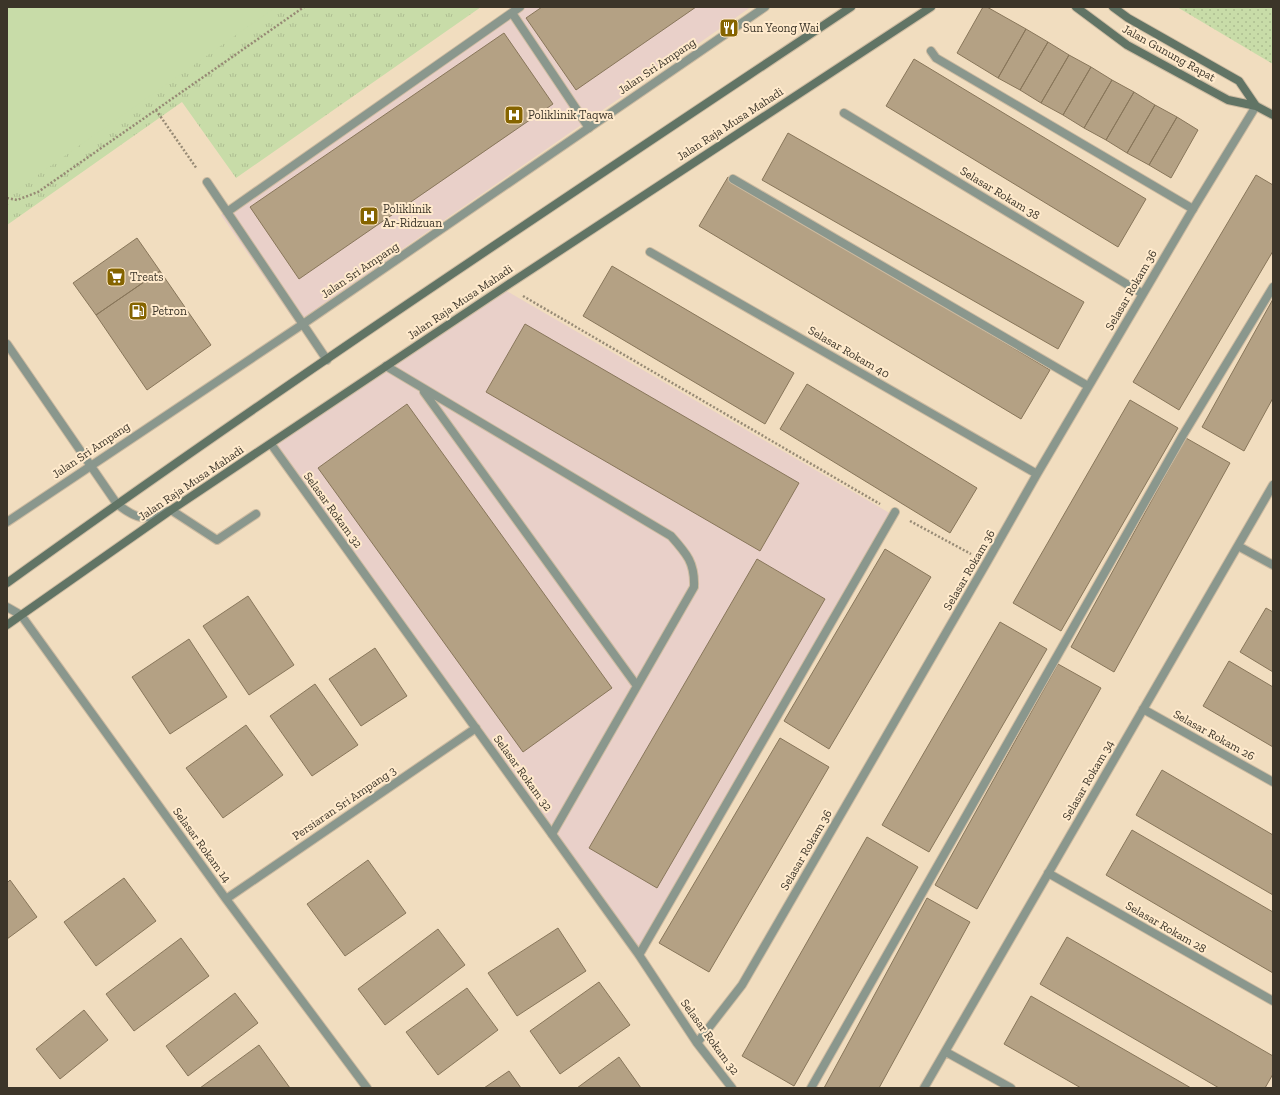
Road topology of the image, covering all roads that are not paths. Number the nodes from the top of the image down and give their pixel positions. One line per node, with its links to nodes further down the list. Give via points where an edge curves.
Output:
1 (520, 7): 8 (street)
2 (765, 7): 14 (street, Jalan Sri Ampang)
3 (851, 7): 24 (main road, Jalan Raja Musa Mahadi)
4 (931, 7): 25 (main road, Jalan Raja Musa Mahadi)
5 (1076, 7): 11 (main road, Jalan Gunung Rapat, via 1127,45 1228,100)
6 (1113, 7): 9 (main road, Jalan Gunung Rapat)
7 (1119, 7): 9 (main road)
8 (512, 13): 14 (street); 18 (street)
9 (1128, 18): 11 (main road, Jalan Gunung Rapat, via 1239,81)
10 (931, 51): 17 (street, via 936,58)
11 (1256, 106): 13 (main road, Jalan Gunung Rapat); 17 (street, Selasar Rokam 36)
12 (844, 113): 21 (street, Selasar Rokam 38)
13 (1273, 115)
14 (589, 128): 22 (street, Jalan Sri Ampang)
15 (733, 179): 26 (street)
16 (207, 182): 18 (street)
17 (1193, 209): 21 (street, Selasar Rokam 36)
18 (227, 212): 22 (street)
19 (650, 252): 30 (street, Selasar Rokam 40)
20 (1273, 287): 56 (street, via 1183,435)
21 (1142, 294): 26 (street, Selasar Rokam 36)
22 (302, 324): 24 (street); 29 (street, Jalan Sri Ampang)
23 (7, 344): 29 (street)
24 (327, 360): 32 (main road, Jalan Raja Musa Mahadi)
25 (386, 366): 27 (street); 28 (main road, Jalan Raja Musa Mahadi)
26 (1088, 386): 30 (street, Selasar Rokam 36)
27 (423, 389): 43 (street); 43 (street, via 671,536 691,561 694,587)
28 (271, 444): 33 (main road, Jalan Raja Musa Mahadi); 45 (street, Selasar Rokam 32)
29 (91, 465): 32 (street); 36 (street, Jalan Sri Ampang)
30 (1037, 474): 52 (street, Selasar Rokam 36, via 742,985)
31 (1273, 485): 37 (street, Selasar Rokam 34)
32 (117, 504): 33 (street, via 132,516 143,518); 39 (main road, Jalan Raja Musa Mahadi)
33 (171, 510): 35 (street, via 217,540); 41 (main road, Jalan Raja Musa Mahadi)
34 (894, 512): 50 (street)
35 (256, 514)
36 (7, 522)
37 (1238, 546): 38 (street); 44 (street, Selasar Rokam 34)
38 (1273, 565)
39 (7, 583)
40 (7, 607): 41 (street)
41 (21, 615): 42 (main road, Jalan Raja Musa Mahadi); 49 (street, Selasar Rokam 14)
42 (7, 625)
43 (637, 686): 47 (street)
44 (1143, 708): 46 (street, Selasar Rokam 26); 48 (street, Selasar Rokam 34)
45 (476, 728): 47 (street, Selasar Rokam 32); 49 (street, Persiaran Sri Ampang 3)
46 (1273, 782)
47 (552, 834): 50 (street, Selasar Rokam 32)
48 (1048, 873): 51 (street, Selasar Rokam 28); 53 (street, Selasar Rokam 34)
49 (226, 898): 54 (street, Selasar Rokam 14)
50 (639, 955): 52 (street, Selasar Rokam 32)
51 (1273, 1001)
52 (697, 1043): 55 (street, Selasar Rokam 32)
53 (946, 1052): 57 (street, Selasar Rokam 34); 58 (street)
54 (367, 1088)
55 (732, 1088)
56 (811, 1088)
57 (924, 1088)
58 (1010, 1088)

